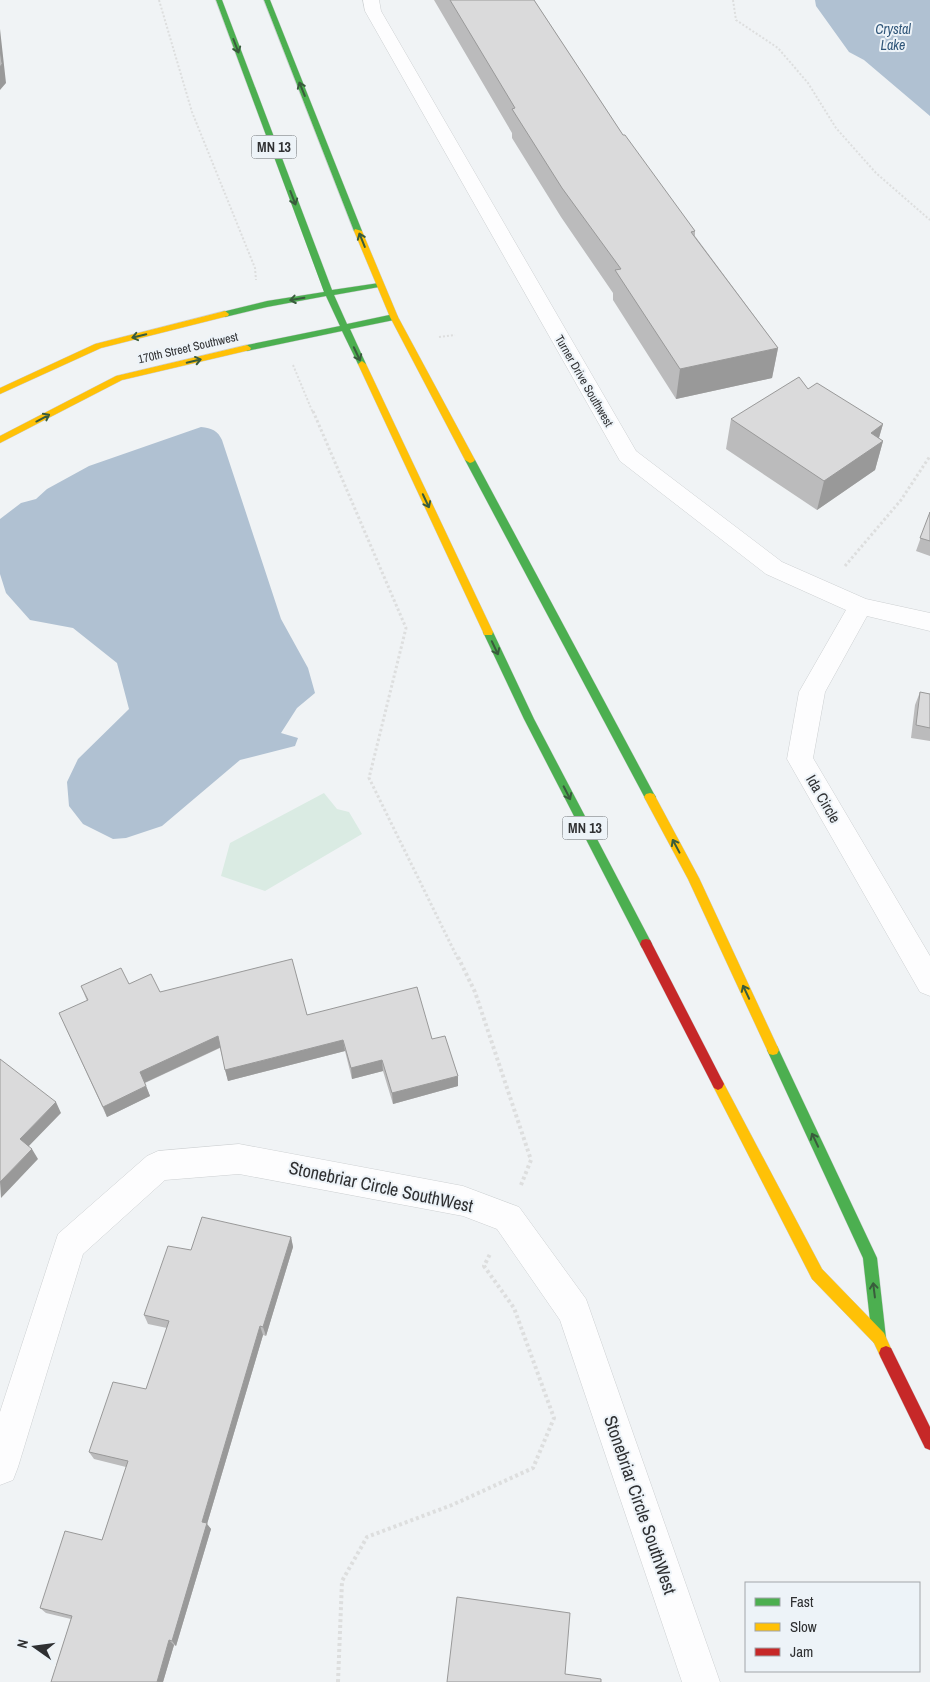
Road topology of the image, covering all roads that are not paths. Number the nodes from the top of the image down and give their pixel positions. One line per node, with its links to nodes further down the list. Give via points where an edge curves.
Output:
1 (219, 0): 5 (main road, MN 13, one-way to 5)
2 (267, 0): 4 (main road, MN 13, one-way to 2)
3 (371, 0): 10 (street, Turner Drive Southwest, via 373,11 628,456 774,568)
4 (380, 285): 5 (main road, 170th Street Southwest); 6 (main road, MN 13)
5 (329, 294): 7 (main road, MN 13); 8 (main road, 170th Street Southwest, one-way to 8, via 267,304 98,346)
6 (394, 317): 7 (main road, 170th Street Southwest); 13 (main road, MN 13, one-way to 6, via 870,1258 693,878)
7 (344, 327): 9 (main road, 170th Street Southwest, one-way to 7, via 119,378); 13 (main road, MN 13, one-way to 13, via 529,719 817,1274)
8 (0, 391)
9 (0, 440)
10 (860, 606): 11 (street, Turner Drive Southwest); 12 (street, Ida Circle, via 812,692 800,759)
11 (930, 622)
12 (930, 983)
13 (880, 1338): 14 (main road, MN 13)
14 (930, 1442)
15 (0, 1467): 16 (street, Stonebriar Circle SouthWest, via 70,1245 158,1166 239,1159 462,1200 508,1218 574,1311)
16 (701, 1682)

